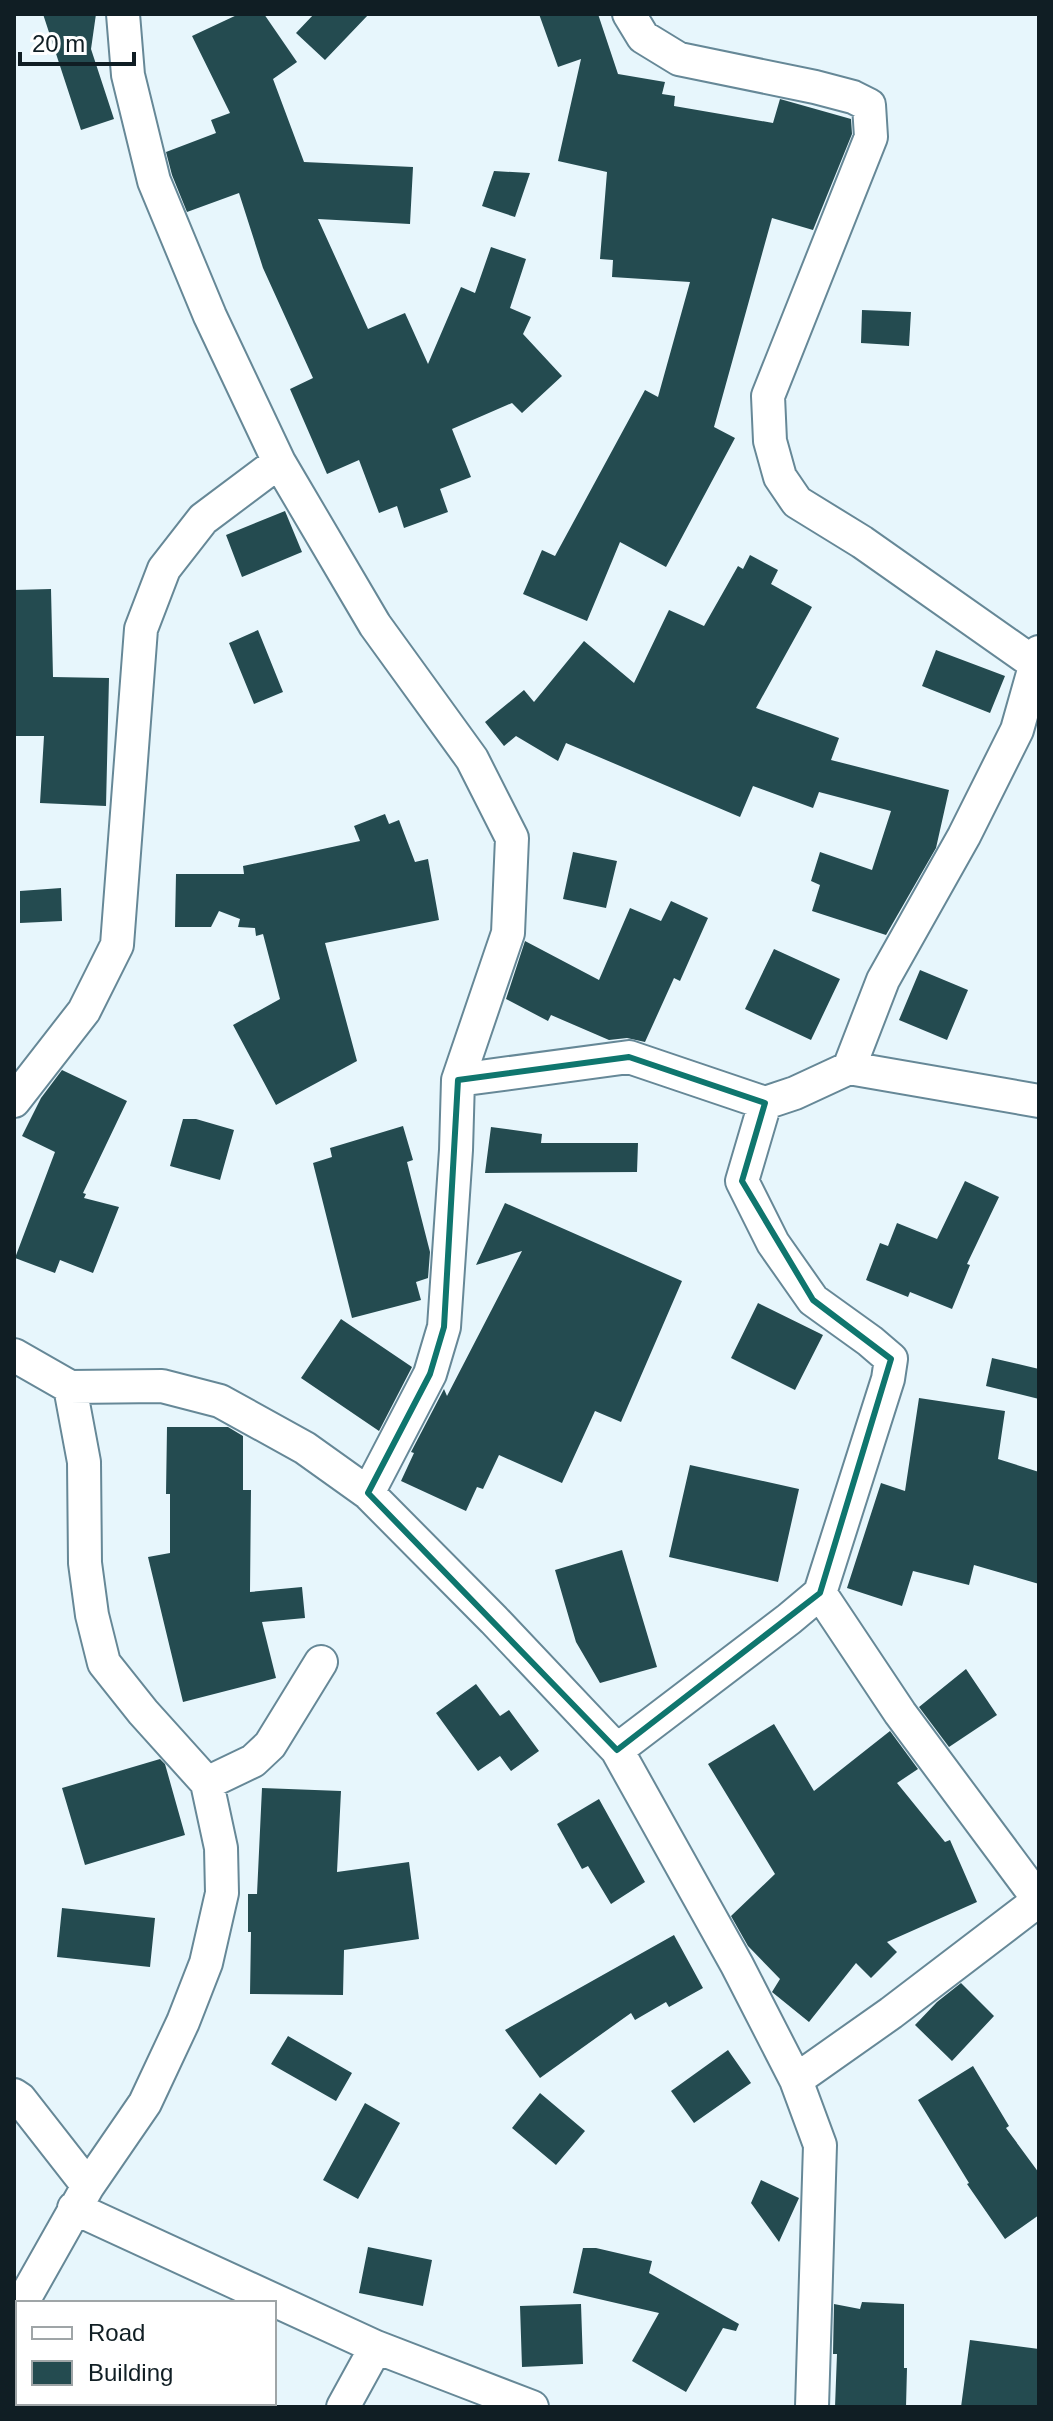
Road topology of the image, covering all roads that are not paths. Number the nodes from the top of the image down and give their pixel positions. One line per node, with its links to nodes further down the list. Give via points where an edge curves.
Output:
1 (123, 14): 3 (street, via 128,75 154,181)
2 (629, 14): 4 (street, via 643,37 679,59 815,87 869,105 871,137 768,396 770,441 780,477 797,502)
3 (279, 462): 6 (street, via 375,625 472,759 512,838 508,933); 7 (street, via 203,519 164,569 141,629 117,945 84,1011)
4 (1037, 657): 5 (street, via 1017,730 883,980)
5 (849, 1068): 8 (street); 9 (street)
6 (458, 1080): 9 (street, via 629,1057); 12 (street, via 444,1327 430,1374)
7 (14, 1101)
8 (1039, 1101)
9 (765, 1103): 13 (street, via 742,1181 773,1243 813,1300 891,1359)
10 (14, 1355): 11 (street)
11 (70, 1387): 12 (street, via 162,1386 220,1401 305,1448); 16 (street, via 84,1462 85,1563 104,1663)
12 (368, 1493): 15 (street)
13 (820, 1593): 15 (street); 17 (street, via 900,1713)
14 (321, 1662): 16 (street, via 270,1745 253,1761)
15 (617, 1750): 18 (street)
16 (207, 1783): 20 (street, via 221,1848 222,1893 206,1963 145,2103)
17 (1039, 1900): 18 (street)
18 (796, 2080): 25 (street, via 820,2145)
19 (14, 2095): 20 (street)
20 (81, 2197): 21 (street); 22 (street)
21 (23, 2301)
22 (376, 2347): 23 (street); 24 (street)
23 (343, 2407)
24 (532, 2407)
25 (812, 2407)

